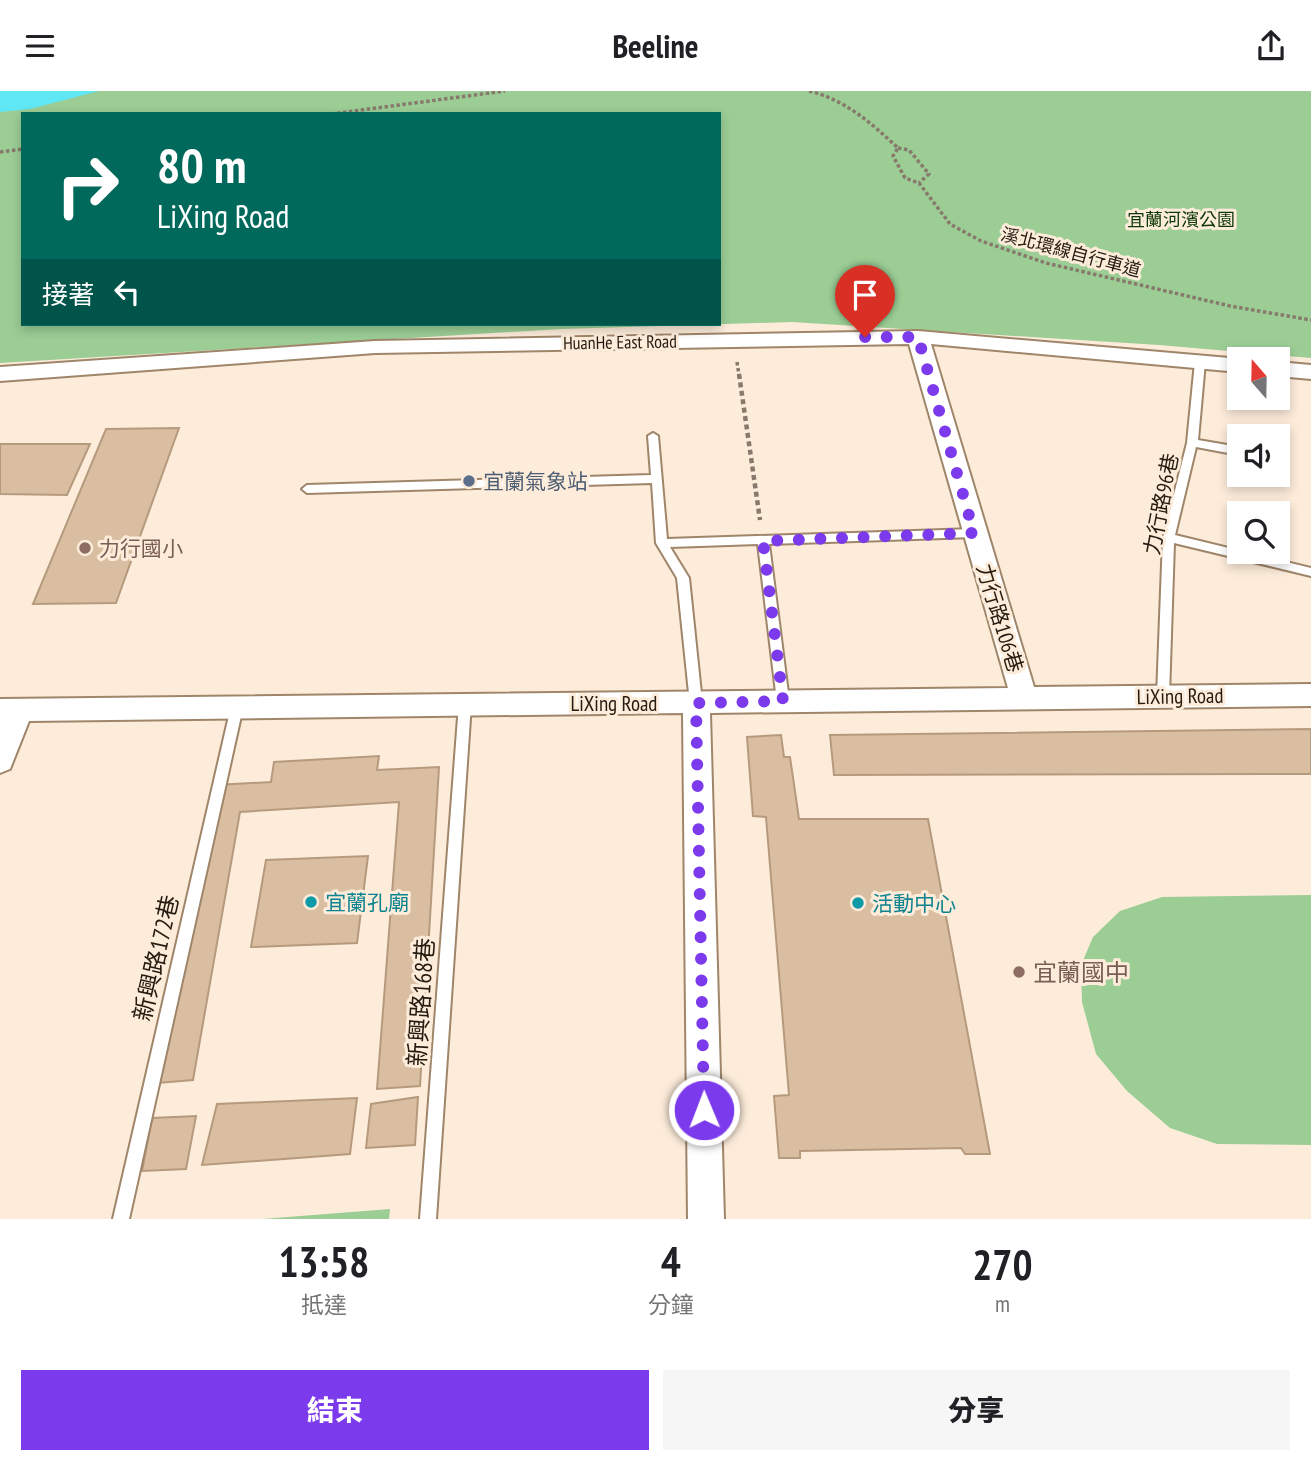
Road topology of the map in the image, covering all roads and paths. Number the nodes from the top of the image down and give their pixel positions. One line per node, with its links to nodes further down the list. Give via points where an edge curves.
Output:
1 (505, 91): 3 (path)
2 (809, 91): 4 (path, via 856,109)
3 (346, 112)
4 (898, 148): 7 (path, 溪北環線自行車道, via 893,156 905,178); 7 (path, via 909,150 929,174)
5 (21, 149): 6 (path)
6 (0, 152)
7 (919, 183): 8 (path, 溪北環線自行車道, via 950,224 981,241 1059,267)
8 (1311, 320)
9 (918, 337): 10 (street, HuanHe East Road); 11 (street, HuanHe East Road); 21 (street, 力行路106巷)
10 (734, 340): 15 (street, HuanHe East Road, via 374,347); 23 (path)
11 (1200, 362): 12 (street, HuanHe East Road); 17 (lane, 力行路96巷)
12 (1227, 364)
13 (1290, 370): 14 (street)
14 (1311, 372)
15 (0, 374)
16 (653, 436): 19 (lane)
17 (1192, 443): 18 (lane); 22 (lane, 力行路96巷)
18 (1227, 449)
19 (656, 479): 20 (lane); 24 (lane)
20 (307, 489)
21 (974, 533): 23 (lane); 29 (street, 力行路106巷)
22 (1169, 538): 25 (lane); 28 (lane, 力行路96巷)
23 (763, 541): 24 (lane); 30 (lane)
24 (662, 543): 26 (lane)
25 (1311, 572)
26 (683, 578): 31 (lane)
27 (1311, 695): 28 (street, LiXing Road)
28 (1163, 696): 29 (street, LiXing Road)
29 (1024, 698): 30 (street, LiXing Road)
30 (783, 701): 31 (street, LiXing Road)
31 (696, 703): 32 (street, LiXing Road); 38 (street)
32 (465, 704): 33 (street, LiXing Road); 37 (lane, 新興路168巷)
33 (237, 707): 34 (street, LiXing Road); 36 (lane, 新興路172巷)
34 (10, 710): 35 (street)
35 (0, 761)
36 (121, 1219)
37 (428, 1219)
38 (706, 1219)

